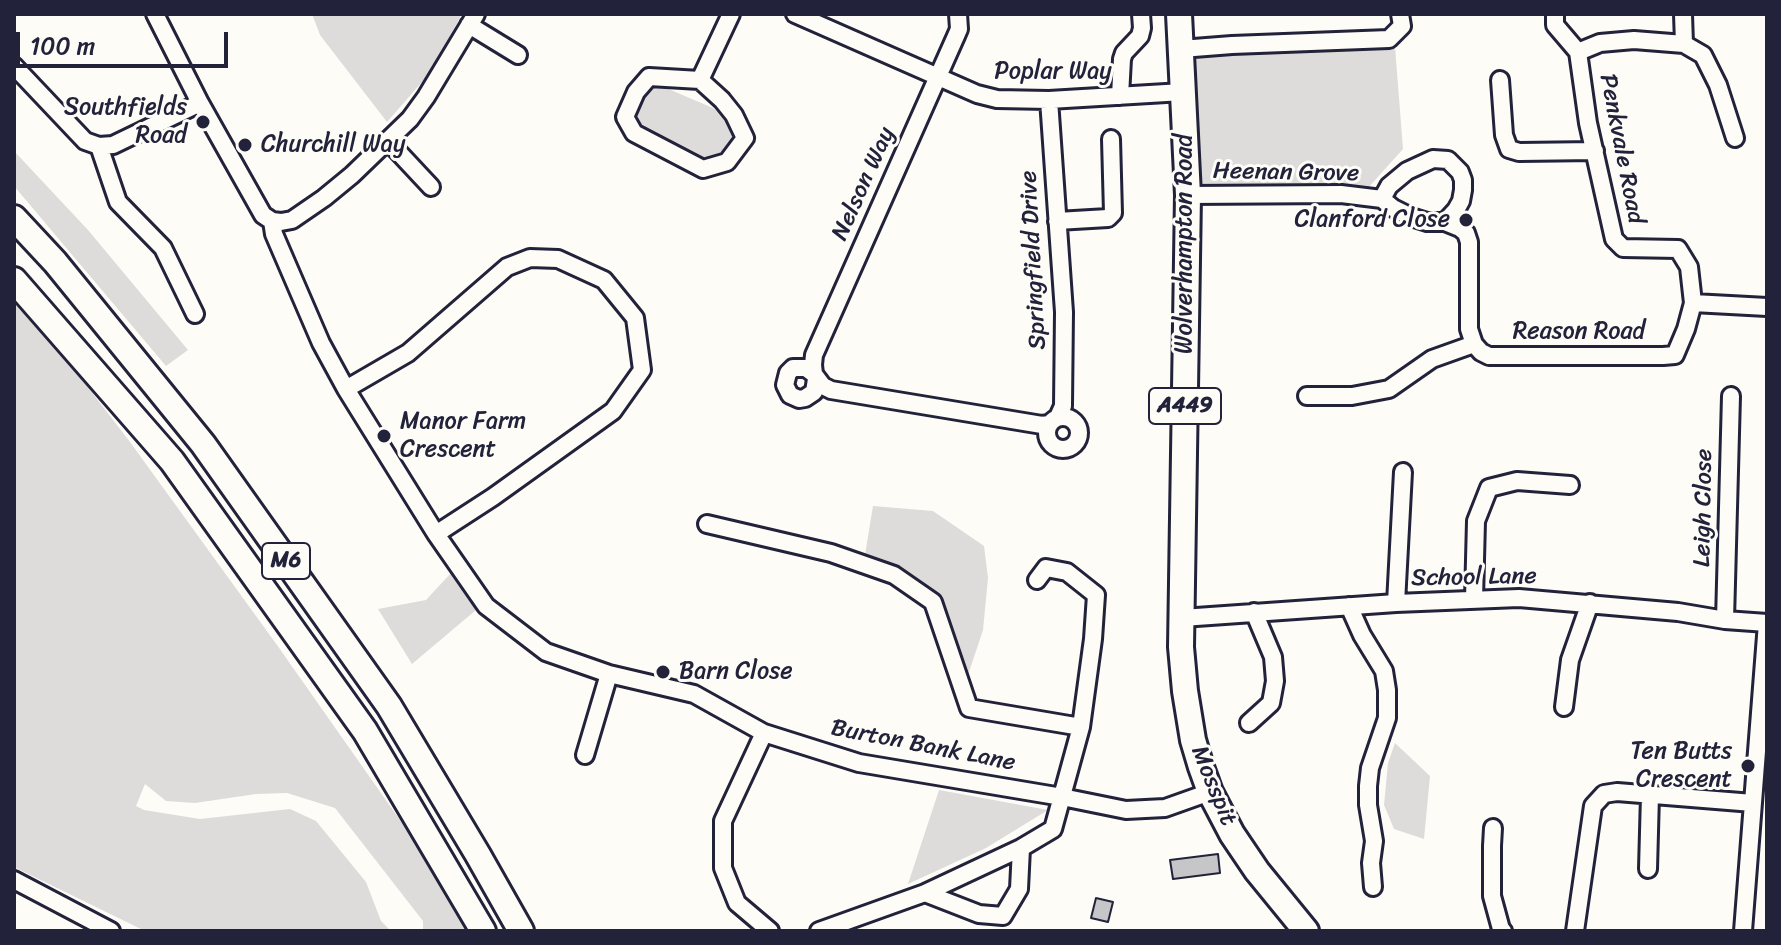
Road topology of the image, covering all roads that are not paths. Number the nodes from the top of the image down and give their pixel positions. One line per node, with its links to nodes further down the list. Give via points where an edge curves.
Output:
1 (155, 14): 22 (street, Burton Bank Lane)
2 (731, 14): 17 (street)
3 (795, 14): 16 (street, Poplar Way)
4 (958, 14): 16 (street, Nelson Way, via 959,29)
5 (1141, 14): 20 (street, via 1140,36 1122,59)
6 (1179, 14): 12 (highway, Wolverhampton Road / A449)
7 (1400, 14): 12 (street, via 1402,26 1389,39)
8 (1555, 14): 13 (street, via 1555,25)
9 (1683, 14): 11 (street)
10 (472, 19): 14 (street); 25 (street, via 426,97)
11 (1684, 44): 13 (street, Penkvale Road, via 1634,40 1600,43); 23 (street, via 1703,55)
12 (1181, 49): 19 (highway, Wolverhampton Road / A449)
13 (1578, 52): 27 (street, Penkvale Road)
14 (518, 55)
15 (14, 66): 26 (street, via 85,141)
16 (938, 78): 21 (street, Poplar Way, via 997,99); 41 (street, Nelson Way, via 814,355)
17 (700, 80): 17 (street, via 649,77 625,117 634,133 703,169 727,162 745,138 734,115)
18 (1500, 80): 27 (street, via 1509,149)
19 (1183, 92): 20 (street, Poplar Way); 29 (highway, Wolverhampton Road / A449)
20 (1120, 96): 21 (street, Poplar Way)
21 (1049, 100): 33 (street, Springfield Drive)
22 (200, 103): 26 (street, via 113,145); 32 (street, Burton Bank Lane, via 263,215)
23 (1735, 138)
24 (1111, 139): 33 (street, via 1113,213 1108,218)
25 (388, 141): 28 (street); 32 (street, via 292,220)
26 (99, 146): 38 (street, via 118,202 163,248)
27 (1595, 151): 36 (street, Penkvale Road, via 1614,239 1623,248 1678,249 1689,267)
28 (431, 187)
29 (1188, 195): 30 (street, Heenan Grove, via 1341,194); 55 (highway, Wolverhampton Road / A449)
30 (1382, 199): 34 (street, Heenan Grove, via 1411,217); 34 (street, Heenan Grove, via 1407,171 1433,159 1448,160 1460,172 1463,190)
31 (14, 218): 78 (highway, M6, via 203,444 389,706)
32 (272, 221): 42 (street, Burton Bank Lane, via 321,343)
33 (1057, 221): 41 (street, Springfield Drive, via 1071,312 1063,406 1054,420 1042,425 831,390)
34 (1445, 222): 39 (street, via 1460,228 1469,242 1469,329)
35 (14, 280): 77 (highway, M6, via 172,461 365,731)
36 (1693, 303): 37 (street); 40 (street, Penkvale Road)
37 (1767, 307)
38 (195, 314)
39 (1474, 344): 40 (street, Reason Road, via 1489,356); 43 (street, via 1432,359 1389,389)
40 (1675, 355)
41 (815, 376)
42 (346, 389): 48 (street, Burton Bank Lane); 48 (street, via 408,353 507,267 530,258 558,259 604,280 635,318 642,370 613,411)
43 (1307, 396)
44 (1731, 396): 56 (street, Leigh Close)
45 (1403, 472): 51 (street)
46 (1570, 485): 50 (street, via 1517,481 1489,488 1476,521)
47 (707, 524): 61 (street, via 831,553 894,575 933,602 969,708)
48 (436, 534): 58 (street, Burton Bank Lane, via 486,606 546,652)
49 (1037, 580): 61 (street, via 1046,568 1067,572 1096,595)
50 (1474, 599): 51 (street, School Lane); 52 (street, School Lane)
51 (1396, 603): 53 (street, School Lane)
52 (1590, 603): 56 (street, School Lane); 59 (street, via 1570,660)
53 (1349, 606): 54 (street, School Lane); 72 (street, via 1384,671 1387,690 1387,718 1368,786)
54 (1254, 612): 55 (street, School Lane); 60 (street, via 1273,657 1275,681 1271,703)
55 (1182, 618): 64 (highway, Mosspit / A449, via 1185,691 1193,740)
56 (1725, 620): 57 (street, School Lane)
57 (1767, 623): 67 (street)
58 (609, 674): 62 (street, Burton Bank Lane, via 694,694); 63 (street)
59 (1564, 707)
60 (1249, 723)
61 (1081, 727): 66 (street)
62 (764, 733): 66 (street, Burton Bank Lane, via 859,763); 79 (street, via 723,821 723,868 737,903)
63 (585, 755)
64 (1210, 792): 66 (street, Burton Bank Lane, via 1146,810); 74 (highway, Mosspit / A449, via 1246,856)
65 (1650, 795): 67 (street); 70 (street); 81 (street, via 1604,794 1593,806)
66 (1062, 797): 69 (street, via 1053,829)
67 (1753, 803): 82 (street)
68 (1493, 828): 75 (street, via 1492,896)
69 (1021, 848): 73 (street); 73 (street, via 1019,889 1003,916 979,914)
70 (1648, 869)
71 (14, 880): 76 (street)
72 (1373, 887)
73 (925, 893): 80 (street)
74 (1296, 927)
75 (1501, 930)
76 (111, 931)
77 (483, 931)
78 (521, 931)
79 (770, 931)
80 (819, 931)
81 (1575, 931)
82 (1743, 931)

